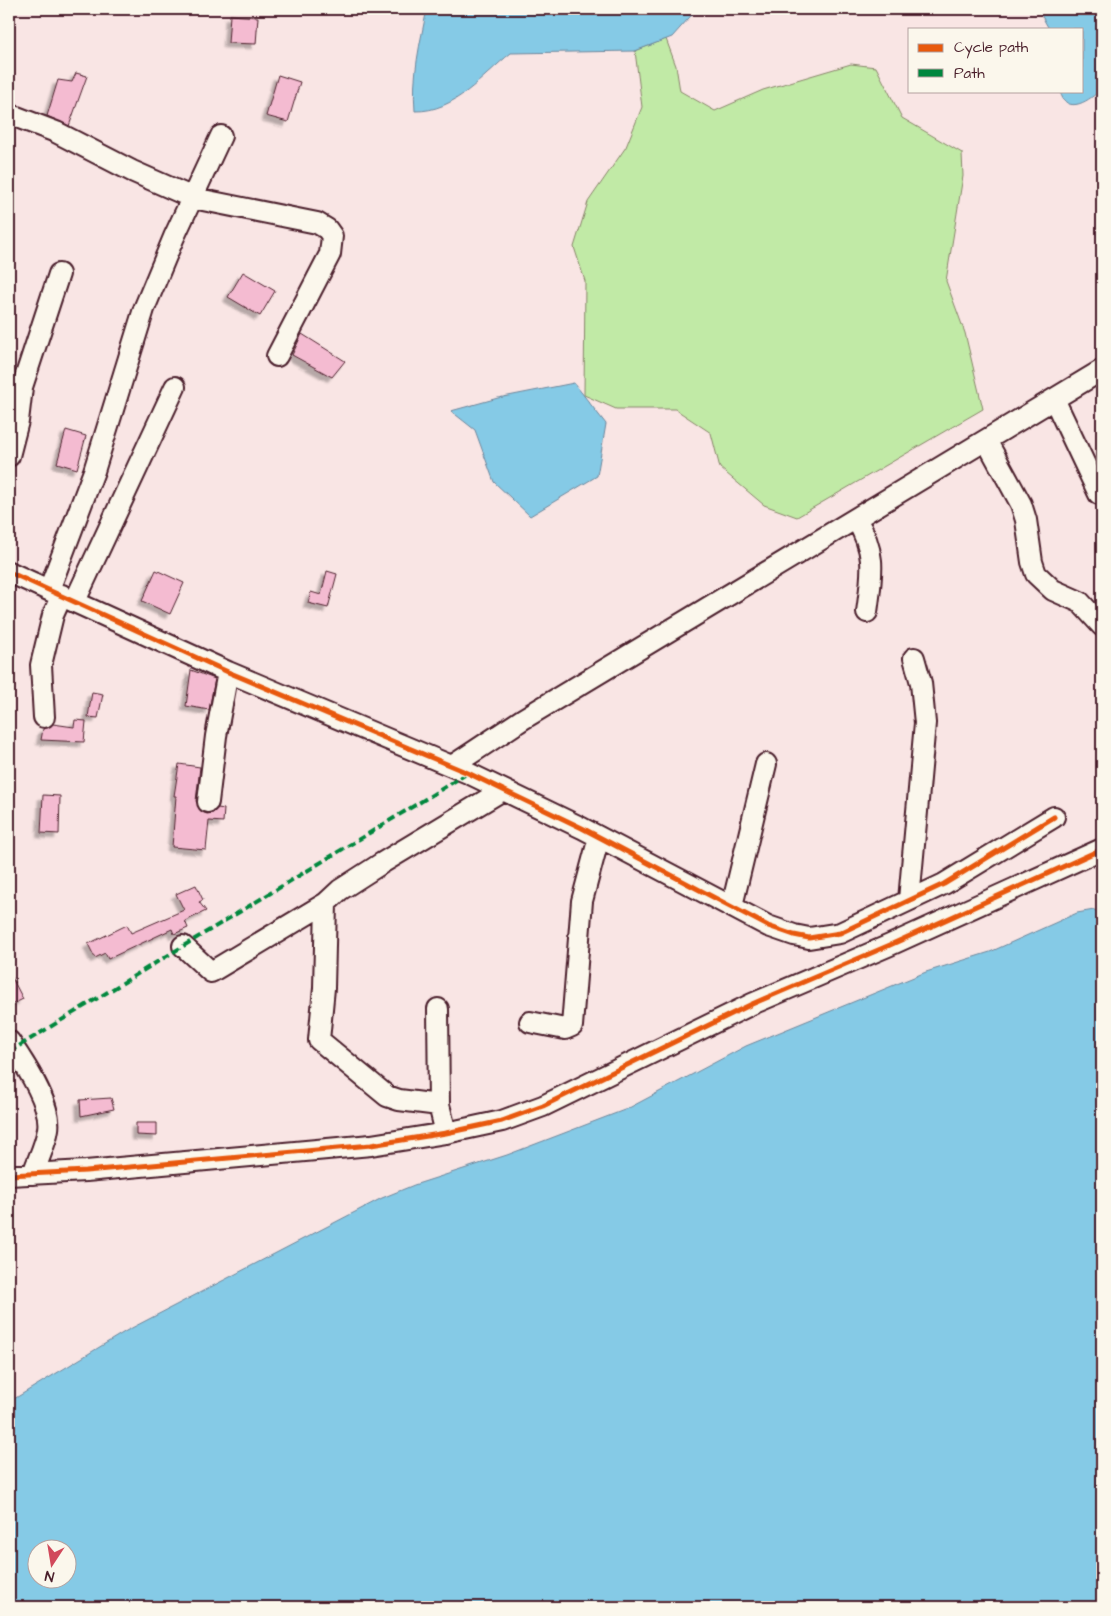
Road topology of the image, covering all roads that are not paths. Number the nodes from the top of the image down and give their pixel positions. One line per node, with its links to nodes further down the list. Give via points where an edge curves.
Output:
1 (9, 114): 3 (street, via 56,132)
2 (221, 136): 3 (street)
3 (193, 198): 5 (street, via 318,223 332,236 326,265); 14 (street, via 144,309 94,471)
4 (59, 274): 10 (street, via 26,372)
5 (277, 356)
6 (1102, 370): 8 (street)
7 (175, 388): 14 (street)
8 (1054, 399): 9 (street); 11 (street)
9 (986, 440): 12 (street); 16 (street, via 1021,504 1036,574 1053,590 1080,602)
10 (9, 456)
11 (1099, 494)
12 (856, 518): 15 (street, via 872,556); 21 (street, via 523,719)
13 (9, 572): 14 (street)
14 (62, 595): 18 (street); 19 (street, via 53,615 41,665)
15 (866, 612)
16 (1102, 626)
17 (914, 658): 27 (street, via 921,683 925,723)
18 (228, 672): 21 (street); 23 (street)
19 (44, 717)
20 (766, 764): 29 (street)
21 (452, 766): 22 (street)
22 (503, 790): 25 (street); 28 (street, via 382,863)
23 (208, 802)
24 (1054, 817): 27 (street, via 944,884)
25 (599, 837): 29 (street); 32 (street, via 582,901 572,1026 565,1029)
26 (1102, 848): 35 (street, via 752,1004 543,1106 502,1121)
27 (909, 900): 29 (street, via 840,933 809,938 768,926)
28 (326, 903): 30 (street, via 211,972); 34 (street, via 319,1040 387,1096)
29 (732, 906)
30 (183, 946)
31 (438, 1009): 34 (street)
32 (530, 1022)
33 (9, 1041): 36 (street, via 48,1116 48,1129)
34 (439, 1105): 35 (street)
35 (446, 1133): 36 (street, via 371,1145)
36 (32, 1174): 37 (street)
37 (9, 1175)

